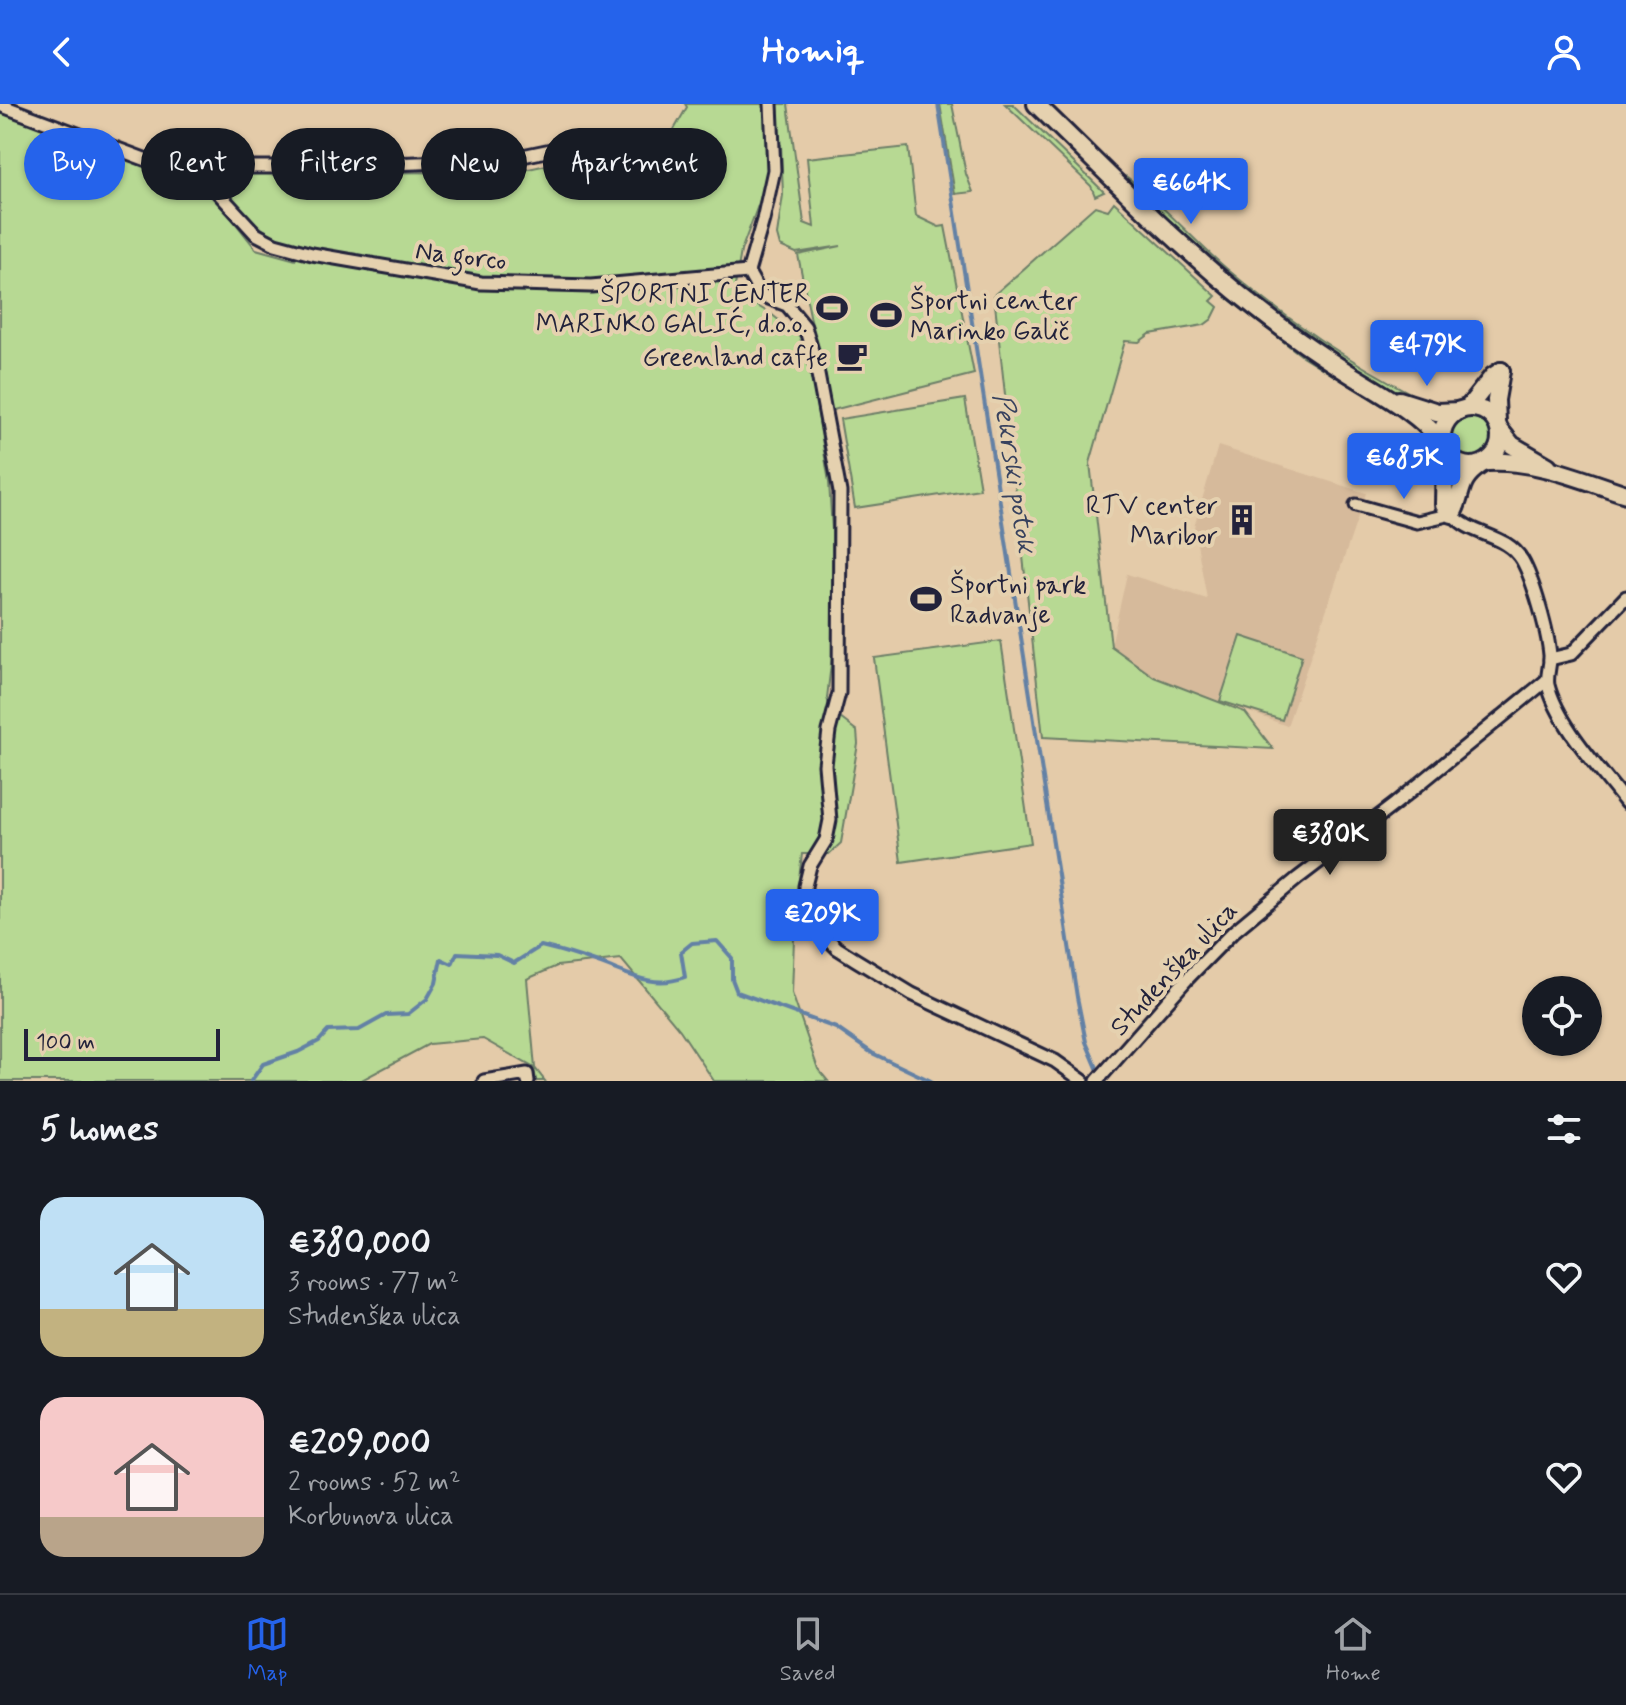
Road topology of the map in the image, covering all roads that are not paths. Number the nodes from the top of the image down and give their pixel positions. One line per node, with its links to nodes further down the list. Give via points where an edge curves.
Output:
1 (771, 104): 8 (street, via 774,170)
2 (1036, 104): 9 (main road, via 1252,305)
3 (0, 105): 5 (street)
4 (543, 152): 6 (street, via 503,160)
5 (141, 158)
6 (255, 167)
7 (225, 200): 8 (street, Na gorco, via 256,234 275,244 481,283 591,286)
8 (748, 272): 24 (street, via 761,295 787,305 805,327 840,492 839,693 825,765 830,820 805,886 814,922 837,948 912,994 1055,1061)
9 (1393, 399): 10 (main road, via 1437,412); 12 (main road)
10 (1464, 409): 11 (main road, via 1485,410); 11 (main road, via 1501,371); 12 (main road, via 1446,422)
11 (1498, 426): 13 (main road, via 1498,448); 14 (main road, via 1512,445)
12 (1443, 446): 13 (main road, via 1459,464); 17 (main road, via 1444,505)
13 (1483, 464): 14 (main road); 17 (main road, via 1463,480)
14 (1552, 469): 15 (main road)
15 (1626, 494)
16 (1356, 505): 17 (street, via 1417,522)
17 (1452, 514): 19 (street, via 1467,528 1499,539 1518,553 1531,581)
18 (1626, 597): 19 (street, via 1571,654)
19 (1550, 659): 20 (street)
20 (1547, 680): 21 (street, via 1568,725); 25 (street, Studenška ulica, via 1258,909)
21 (1626, 803)
22 (484, 1081): 23 (street, via 527,1074)
23 (528, 1081)
24 (1083, 1081)
25 (1097, 1081)

